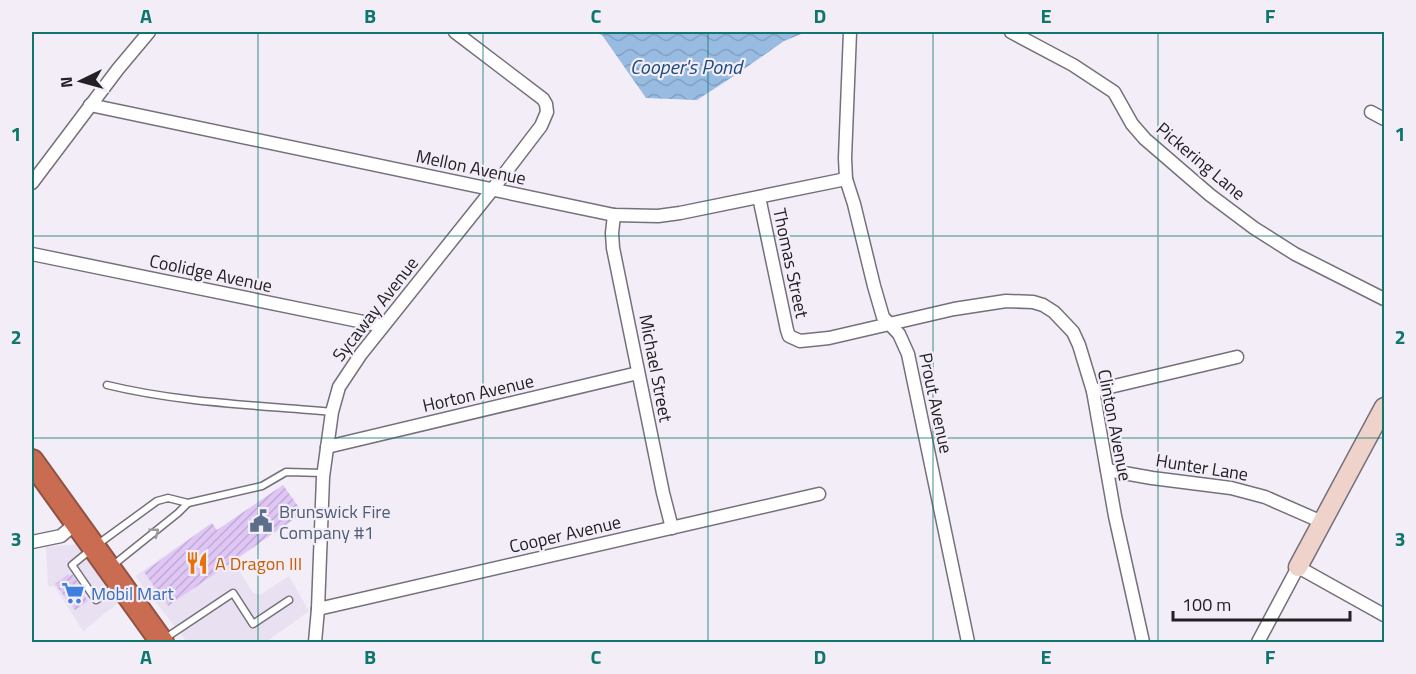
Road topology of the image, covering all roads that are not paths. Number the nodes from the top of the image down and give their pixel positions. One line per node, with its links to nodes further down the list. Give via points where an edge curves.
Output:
1 (149, 32): 5 (street)
2 (455, 32): 10 (street, Sycaway Avenue, via 546,104 541,126)
3 (850, 32): 8 (street, Prout Avenue)
4 (1011, 32): 14 (street, Pickering Lane, via 1074,65 1114,92 1145,140 1254,228 1295,254)
5 (90, 105): 9 (street); 10 (street, Mellon Avenue)
6 (1371, 112): 7 (street)
7 (1384, 119)
8 (846, 179): 11 (street, Mellon Avenue); 15 (street, Prout Avenue, via 883,316)
9 (32, 183)
10 (492, 190): 12 (street, Mellon Avenue); 16 (street, Sycaway Avenue)
11 (759, 197): 12 (street, Mellon Avenue, via 658,216); 17 (street, Thomas Street)
12 (614, 215): 19 (street, Michael Street, via 613,248)
13 (32, 254): 16 (street, Coolidge Avenue)
14 (1384, 299)
15 (891, 325): 17 (street, Clinton Avenue, via 829,338 800,341); 21 (street, Clinton Avenue, via 1006,301 1043,305 1073,332); 42 (street, Prout Avenue, via 908,354)
16 (383, 326): 23 (street, Sycaway Avenue, via 339,387)
17 (789, 336)
18 (1237, 357): 21 (street)
19 (638, 373): 24 (street, Horton Avenue); 32 (street, Michael Street)
20 (107, 385): 23 (lane, via 198,401)
21 (1093, 390): 26 (street, Clinton Avenue)
22 (1384, 407): 30 (street)
23 (332, 412): 24 (street, Sycaway Avenue)
24 (327, 447): 27 (street, Sycaway Avenue)
25 (32, 461): 31 (highway)
26 (1107, 470): 30 (street, Hunter Lane, via 1231,488 1265,497); 43 (street, Clinton Avenue)
27 (324, 473): 29 (lane, via 286,472 262,486); 38 (street, Sycaway Avenue)
28 (819, 494): 32 (street, Cooper Avenue)
29 (188, 503): 34 (lane, via 168,498 157,501); 36 (lane, one-way to 29)
30 (1322, 522): 35 (street)
31 (75, 523): 33 (street, via 61,536); 34 (highway)
32 (672, 528): 38 (street, Cooper Avenue)
33 (32, 542)
34 (94, 547): 36 (highway); 36 (lane, via 72,565 96,600)
35 (1298, 567): 39 (street); 44 (street)
36 (114, 576): 40 (highway)
37 (289, 600): 40 (lane, via 253,624 232,593)
38 (318, 609): 41 (street, Sycaway Avenue)
39 (1384, 615)
40 (160, 642)
41 (315, 642)
42 (968, 642)
43 (1143, 642)
44 (1257, 642)

